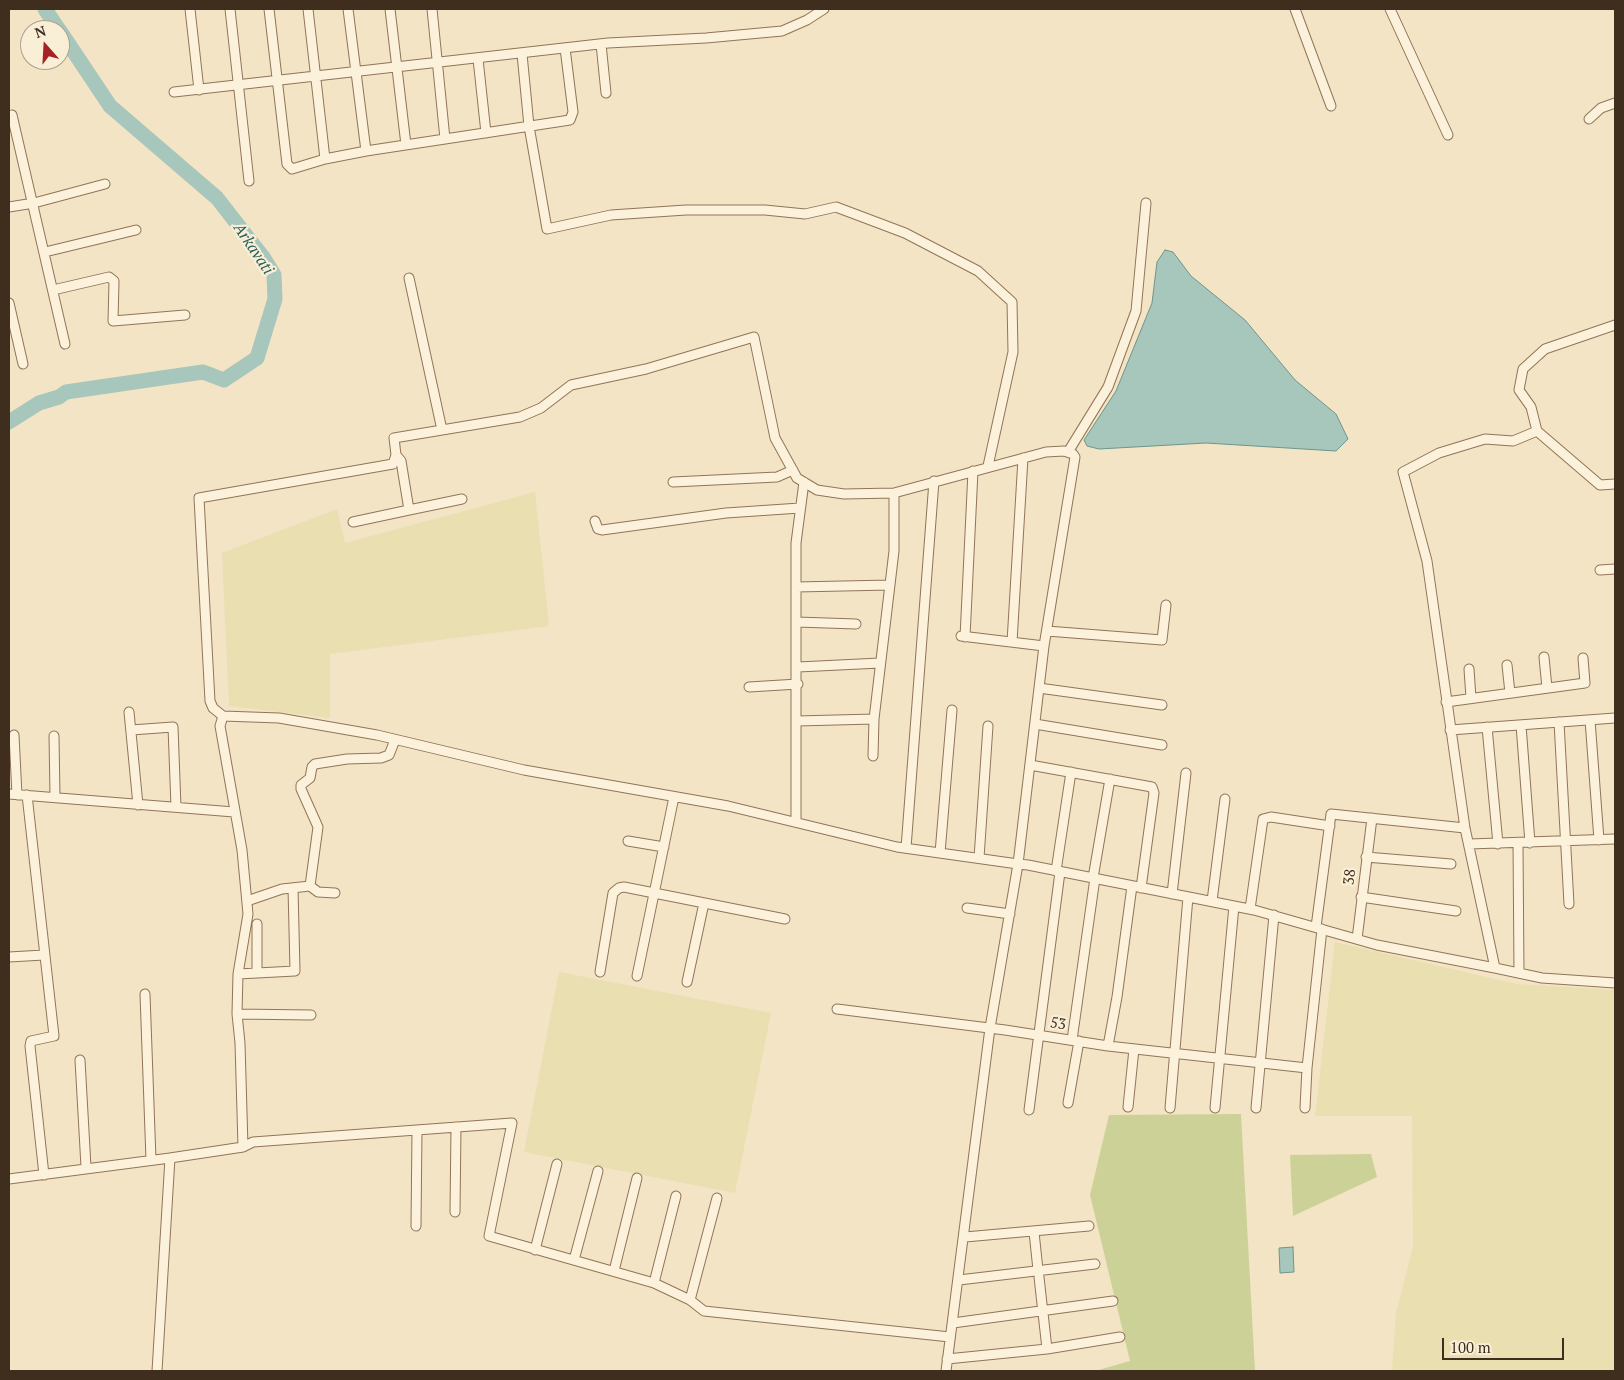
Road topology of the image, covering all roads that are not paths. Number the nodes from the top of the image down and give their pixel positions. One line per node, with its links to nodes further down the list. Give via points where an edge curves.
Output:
1 (190, 9): 21 (street)
2 (230, 9): 20 (street)
3 (269, 9): 19 (street)
4 (308, 9): 18 (street)
5 (348, 9): 17 (street)
6 (390, 9): 16 (street)
7 (432, 9): 15 (street)
8 (824, 9): 11 (street, via 782,31)
9 (1295, 9): 25 (street)
10 (1390, 9): 30 (street)
11 (601, 44): 12 (street); 23 (street)
12 (565, 48): 13 (street); 28 (street, via 573,117 566,121)
13 (522, 54): 14 (street); 28 (street)
14 (478, 59): 15 (street); 29 (street)
15 (438, 63): 16 (street); 31 (street)
16 (397, 68): 17 (street); 32 (street)
17 (356, 72): 18 (street); 33 (street)
18 (317, 76): 19 (street); 34 (street)
19 (277, 81): 20 (street); 34 (street, via 288,167 296,168)
20 (238, 85): 21 (street); 35 (street)
21 (199, 90): 22 (street)
22 (174, 92)
23 (606, 93)
24 (1615, 103): 27 (street, via 1601,108)
25 (1331, 106)
26 (12, 115): 37 (street)
27 (1589, 119)
28 (529, 126): 29 (street); 54 (street, via 547,229 611,216 686,210 805,214 836,207 904,233 978,271 1012,302 1013,352)
29 (486, 133): 31 (street)
30 (1448, 135)
31 (445, 139): 32 (street)
32 (406, 145): 33 (street)
33 (366, 151): 34 (street)
34 (325, 159)
35 (249, 180)
36 (105, 184): 37 (street)
37 (34, 203): 39 (street); 41 (street)
38 (1146, 203): 51 (street, via 1136,311 1108,387)
39 (9, 207)
40 (136, 230): 41 (street)
41 (45, 252): 43 (street)
42 (409, 278): 49 (street)
43 (53, 290): 45 (street, via 109,277 114,281 113,321); 47 (street)
44 (9, 303): 48 (street)
45 (185, 315)
46 (1615, 325): 50 (street, via 1545,349 1523,369 1519,390 1531,407)
47 (66, 344)
48 (23, 364)
49 (442, 430): 52 (street, via 394,438); 55 (street, via 520,416 541,408 571,385 646,369 754,337 776,438)
50 (1537, 431): 60 (street, via 1600,485); 89 (street, via 1513,441 1486,439 1439,453 1403,472 1427,561)
51 (1071, 454): 53 (street, via 1046,452); 74 (street)
52 (396, 455): 64 (street, via 401,461); 93 (street, via 393,464 199,498 210,701)
53 (1023, 458): 54 (street); 75 (street)
54 (988, 466): 56 (street)
55 (793, 470): 58 (street, via 777,477); 59 (street)
56 (973, 471): 57 (street); 75 (street, via 963,636)
57 (934, 481): 61 (street); 134 (street)
58 (673, 482)
59 (804, 482): 61 (street, via 817,490 844,494); 63 (street)
60 (1615, 484)
61 (894, 493): 69 (street, via 894,551)
62 (462, 498): 64 (street)
63 (800, 508): 65 (street, via 726,513 602,530 598,529); 70 (street)
64 (409, 510): 66 (street)
65 (595, 521)
66 (353, 522)
67 (1615, 569): 68 (street)
68 (1600, 570)
69 (890, 585): 70 (street); 79 (street)
70 (796, 587): 72 (street)
71 (1166, 605): 74 (street, via 1162,640)
72 (797, 622): 73 (street); 81 (street)
73 (856, 624)
74 (1047, 631): 76 (street)
75 (1012, 642): 76 (street)
76 (1044, 646): 85 (street)
77 (1544, 657): 86 (street)
78 (1583, 658): 86 (street, via 1585,684)
79 (880, 663): 81 (street); 94 (street)
80 (1507, 665): 87 (street)
81 (798, 667): 83 (street)
82 (1470, 669): 88 (street)
83 (798, 684): 84 (street); 97 (street)
84 (749, 688)
85 (1039, 688): 90 (street); 99 (street)
86 (1547, 688): 87 (street)
87 (1510, 693): 88 (street)
88 (1472, 698): 89 (street)
89 (1446, 702): 104 (street)
90 (1162, 705)
91 (952, 710): 135 (street)
92 (129, 712): 103 (street)
93 (223, 716): 107 (street, via 279,718); 120 (street, via 220,726)
94 (874, 718): 97 (street); 109 (street)
95 (1615, 718): 96 (street)
96 (1590, 720): 98 (street); 126 (street)
97 (797, 721): 122 (street)
98 (1559, 722): 100 (street); 128 (street)
99 (1035, 724): 108 (street); 110 (street)
100 (1521, 725): 102 (street); 130 (street)
101 (988, 726): 137 (street)
102 (1487, 727): 104 (street); 132 (street)
103 (131, 730): 118 (street); 119 (street, via 173,727)
104 (1450, 730): 124 (street)
105 (14, 734): 114 (street)
106 (54, 736): 115 (street)
107 (394, 740): 116 (street, via 524,770); 142 (street, via 389,755 380,758 315,764 310,778 301,785 318,826)
108 (1162, 745)
109 (873, 756)
110 (1030, 766): 111 (street); 138 (street)
111 (1071, 772): 113 (street); 140 (street)
112 (1186, 773): 147 (street)
113 (1110, 779): 141 (street); 143 (street, via 1152,788 1154,793)
114 (18, 795): 115 (street); 164 (street)
115 (55, 797): 118 (street)
116 (674, 797): 122 (street); 133 (street)
117 (1225, 799): 151 (street)
118 (138, 804): 119 (street)
119 (176, 807): 120 (street)
120 (234, 812): 150 (street)
121 (1372, 818): 123 (street, via 1331,814); 124 (street); 136 (street, 38)
122 (796, 822): 134 (street)
123 (1330, 826): 156 (street, via 1271,817 1263,819); 162 (street)
124 (1465, 828): 131 (street)
125 (1615, 839): 126 (street)
126 (1599, 840): 128 (street)
127 (628, 841): 133 (street)
128 (1566, 842): 130 (street); 153 (street)
129 (1518, 843): 130 (street); 132 (street); 169 (street)
130 (1530, 843)
131 (1469, 844): 132 (street); 166 (street)
132 (1498, 844)
133 (664, 847): 146 (street)
134 (906, 848): 135 (street)
135 (940, 853): 137 (street)
136 (1366, 857): 139 (street); 149 (street, 38)
137 (979, 858): 138 (street)
138 (1018, 864): 140 (street); 158 (street)
139 (1451, 864)
140 (1058, 871): 141 (street); 179 (street)
141 (1094, 878): 143 (street); 180 (street)
142 (310, 886): 144 (street); 145 (street, via 318,892)
143 (1137, 887): 147 (street); 181 (street)
144 (293, 888): 150 (street); 168 (street, via 295,971)
145 (335, 893)
146 (654, 893): 152 (street); 167 (street, via 624,887 613,893); 171 (street)
147 (1172, 894): 148 (street)
148 (1188, 896): 151 (street); 183 (street)
149 (1361, 897): 157 (street); 163 (street, 38)
150 (247, 901): 170 (street, via 248,914)
151 (1212, 901): 154 (street)
152 (704, 903): 160 (street); 172 (street)
153 (1569, 904)
154 (1234, 906): 156 (street); 184 (street)
155 (967, 908): 158 (street)
156 (1250, 909): 159 (street)
157 (1456, 911)
158 (1010, 914): 178 (street)
159 (1274, 915): 162 (street); 186 (street)
160 (785, 919)
161 (257, 924): 168 (street)
162 (1319, 928): 163 (street); 187 (street)
163 (1357, 939): 166 (street)
164 (44, 955): 165 (street); 203 (street, via 54,1036 31,1041 30,1046)
165 (9, 957)
166 (1495, 968): 169 (street)
167 (600, 972)
168 (257, 973): 170 (street)
169 (1519, 973): 173 (street, via 1542,978)
170 (238, 974): 176 (street)
171 (637, 976)
172 (687, 982)
173 (1615, 983)
174 (145, 994): 199 (street)
175 (837, 1009): 178 (street, 53)
176 (237, 1014): 177 (street); 197 (street)
177 (311, 1015)
178 (990, 1028): 179 (street, 53); 212 (street)
179 (1039, 1035): 180 (street, 53); 194 (street)
180 (1075, 1041): 181 (street, 53); 188 (street)
181 (1108, 1046): 182 (street, 53)
182 (1134, 1049): 183 (street, 53); 189 (street)
183 (1175, 1053): 184 (street, 53); 190 (street)
184 (1219, 1058): 186 (street, 53); 191 (street)
185 (80, 1060): 201 (street)
186 (1260, 1063): 187 (street, 53); 192 (street)
187 (1307, 1068): 193 (street)
188 (1068, 1103)
189 (1128, 1107)
190 (1170, 1108)
191 (1215, 1108)
192 (1256, 1108)
193 (1305, 1108)
194 (1029, 1110)
195 (456, 1127): 196 (street); 208 (street); 213 (street, via 512,1123 489,1236)
196 (417, 1130): 197 (street, via 253,1142); 209 (street)
197 (243, 1147): 198 (street)
198 (170, 1158): 199 (street); 228 (street)
199 (151, 1160): 201 (street)
200 (557, 1164): 213 (street)
201 (86, 1167): 203 (street)
202 (598, 1171): 214 (street)
203 (44, 1175): 204 (street)
204 (9, 1178)
205 (637, 1178): 216 (street)
206 (676, 1196): 219 (street)
207 (717, 1198): 220 (street)
208 (455, 1212)
209 (416, 1226)
210 (1089, 1226): 211 (street)
211 (1034, 1232): 212 (street); 217 (street)
212 (965, 1237): 218 (street)
213 (536, 1250): 214 (street)
214 (574, 1260): 216 (street)
215 (1095, 1264): 217 (street)
216 (614, 1271): 219 (street)
217 (1039, 1273): 218 (street); 222 (street)
218 (959, 1280): 223 (street)
219 (654, 1283): 220 (street)
220 (690, 1300): 224 (street, via 704,1311)
221 (1113, 1301): 222 (street)
222 (1044, 1311): 223 (street); 226 (street)
223 (953, 1322): 224 (street)
224 (950, 1337): 227 (street)
225 (1120, 1337): 226 (street)
226 (1047, 1349): 227 (street)
227 (947, 1359): 229 (street)
228 (157, 1371)
229 (946, 1371)

